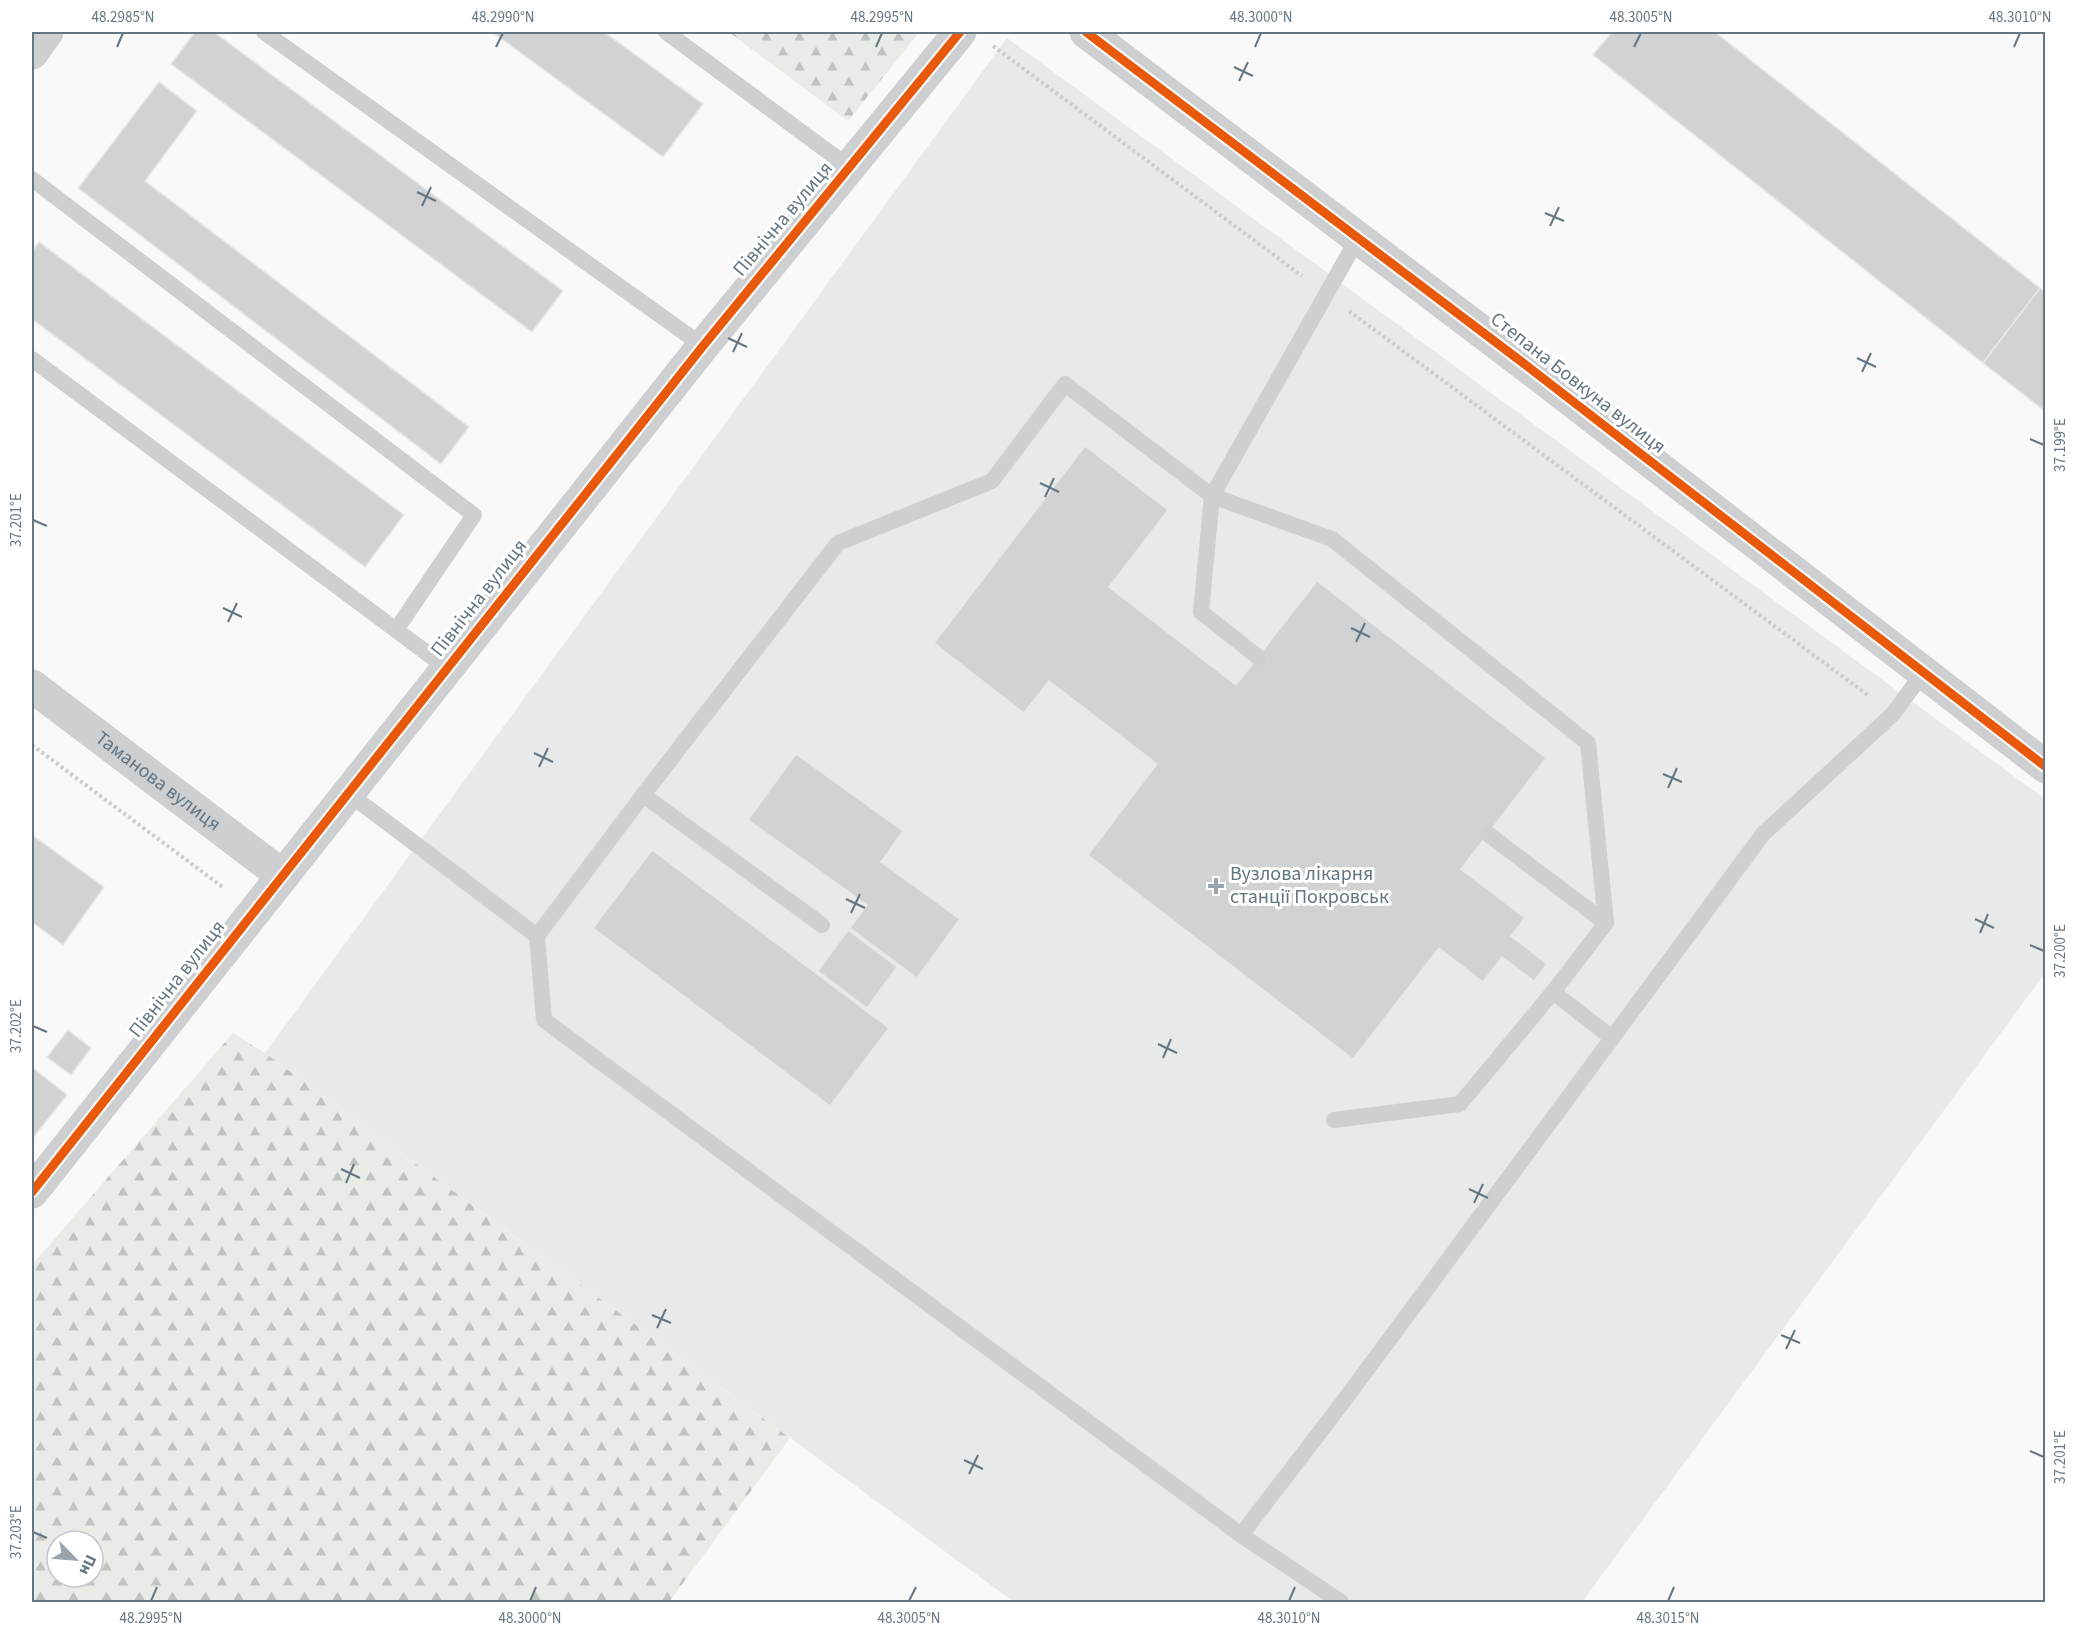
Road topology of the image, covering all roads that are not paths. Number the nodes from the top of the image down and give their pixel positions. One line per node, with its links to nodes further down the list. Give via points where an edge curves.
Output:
1 (48, 32): 6 (street)
2 (264, 32): 10 (lane)
3 (666, 32): 7 (lane)
4 (960, 32): 7 (street, Північна вулиця)
5 (1086, 32): 9 (street, Степана Бовкуна вулиця)
6 (32, 53)
7 (849, 167): 10 (street, Північна вулиця)
8 (32, 179): 13 (lane, via 474,515)
9 (1358, 238): 12 (lane); 16 (street, Степана Бовкуна вулиця)
10 (703, 346): 15 (street, Північна вулиця)
11 (32, 359): 13 (lane)
12 (1212, 496): 14 (lane, via 1201,612); 20 (lane, via 1065,384 992,481 838,543); 23 (lane, via 1332,539 1588,743)
13 (396, 630): 15 (lane)
14 (1258, 657)
15 (447, 668): 19 (street, Північна вулиця)
16 (1923, 673): 18 (street, Степана Бовкуна вулиця); 27 (lane, via 1893,714 1763,834)
17 (32, 686): 22 (street, Таманова вулиця)
18 (2046, 767)
19 (348, 793): 22 (street, Північна вулиця); 25 (lane)
20 (643, 795): 24 (lane); 25 (lane)
21 (1488, 834): 23 (lane)
22 (283, 876): 29 (street, Північна вулиця)
23 (1606, 923): 26 (lane)
24 (822, 925)
25 (537, 936): 30 (lane, via 544,1020)
26 (1553, 992): 27 (lane); 28 (lane, via 1460,1104)
27 (1612, 1038): 30 (lane)
28 (1334, 1120)
29 (32, 1191)
30 (1241, 1535): 31 (lane)
31 (1341, 1602)

